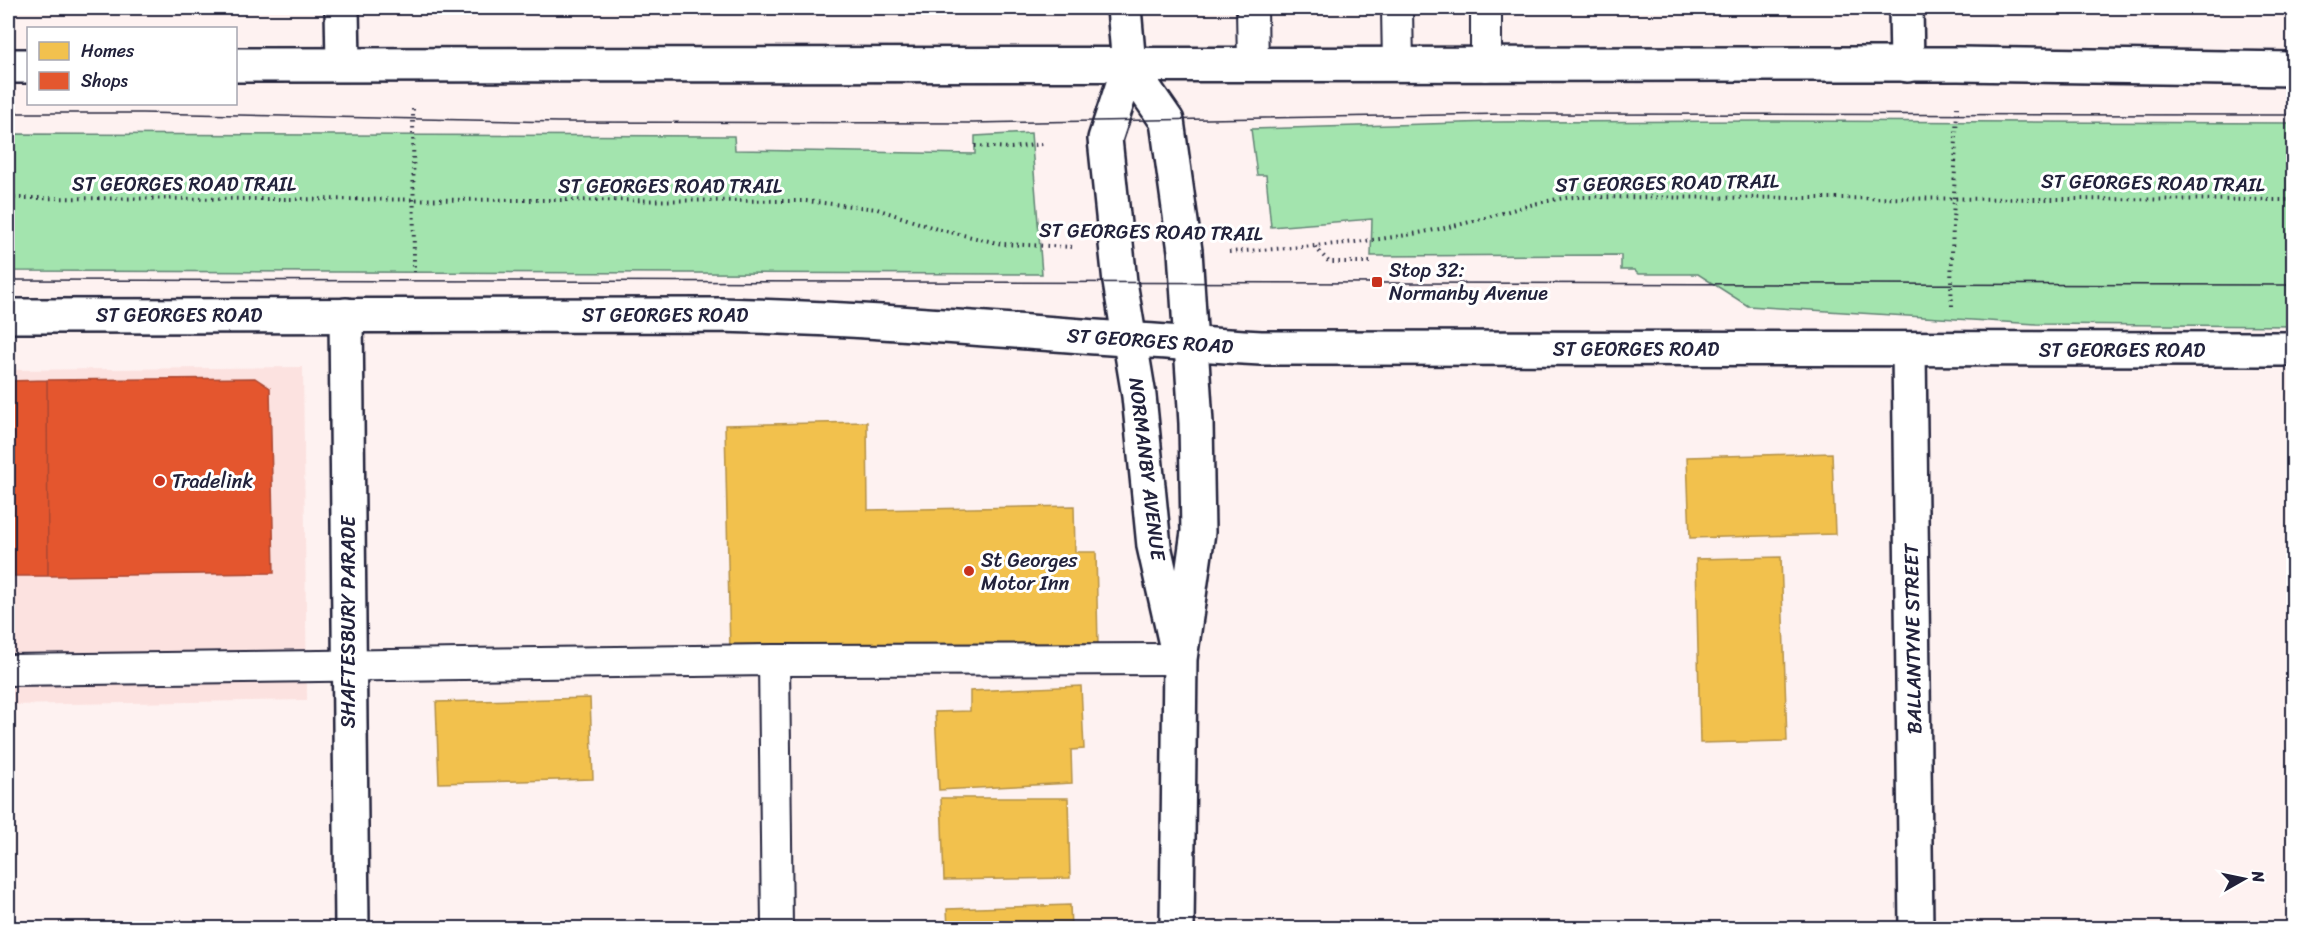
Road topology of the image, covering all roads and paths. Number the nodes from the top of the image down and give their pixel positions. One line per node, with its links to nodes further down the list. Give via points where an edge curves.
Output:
1 (342, 8): 8 (main road)
2 (1124, 8): 16 (main road, NORMANBY AVENUE)
3 (1252, 8): 11 (lane)
4 (1397, 8): 12 (lane)
5 (1486, 8): 17 (lane)
6 (1906, 8): 13 (main road)
7 (410, 63): 8 (main road); 16 (main road); 23 (path)
8 (343, 64): 10 (main road)
9 (1958, 64): 13 (main road); 18 (main road); 21 (path)
10 (237, 65)
11 (1253, 65): 12 (main road); 16 (main road)
12 (1398, 65): 17 (main road)
13 (1907, 65): 17 (main road)
14 (8, 66): 15 (main road)
15 (27, 66)
16 (1129, 66): 26 (main road, NORMANBY AVENUE, via 1105,139); 27 (main road, NORMANBY AVENUE, via 1167,121)
17 (1486, 66)
18 (2294, 69)
19 (1042, 144): 20 (path, via 1011,148)
20 (975, 146)
21 (1955, 197): 24 (path, ST GEORGES ROAD TRAIL); 25 (path, ST GEORGES ROAD TRAIL, via 1573,197 1544,200 1466,223); 36 (path, via 1951,284)
22 (8, 198): 23 (path, ST GEORGES ROAD TRAIL)
23 (413, 200): 26 (path, ST GEORGES ROAD TRAIL, via 806,201 877,210 1002,244); 29 (path)
24 (2294, 200)
25 (1315, 246): 27 (path, ST GEORGES ROAD TRAIL); 28 (path, via 1329,262)
26 (1116, 249): 32 (main road, NORMANBY AVENUE)
27 (1185, 251): 33 (main road, NORMANBY AVENUE)
28 (1371, 262)
29 (415, 314): 30 (main road, ST GEORGES ROAD); 32 (main road, ST GEORGES ROAD, via 826,317)
30 (346, 315): 31 (main road, ST GEORGES ROAD); 39 (main road, SHAFTESBURY PARADE)
31 (8, 316)
32 (1128, 341): 33 (main road, ST GEORGES ROAD); 37 (main road, NORMANBY AVENUE, via 1139,396 1154,546)
33 (1192, 346): 35 (main road, ST GEORGES ROAD); 37 (main road, NORMANBY AVENUE, via 1197,532)
34 (2294, 349): 36 (main road, ST GEORGES ROAD)
35 (1909, 350): 36 (main road, ST GEORGES ROAD); 44 (main road, BALLANTYNE STREET)
36 (1956, 350)
37 (1180, 659): 38 (lane); 43 (main road, NORMANBY AVENUE)
38 (774, 660): 39 (lane); 42 (lane)
39 (348, 665): 40 (lane); 41 (main road, SHAFTESBURY PARADE)
40 (8, 670)
41 (352, 928)
42 (777, 928)
43 (1177, 928)
44 (1916, 928)

